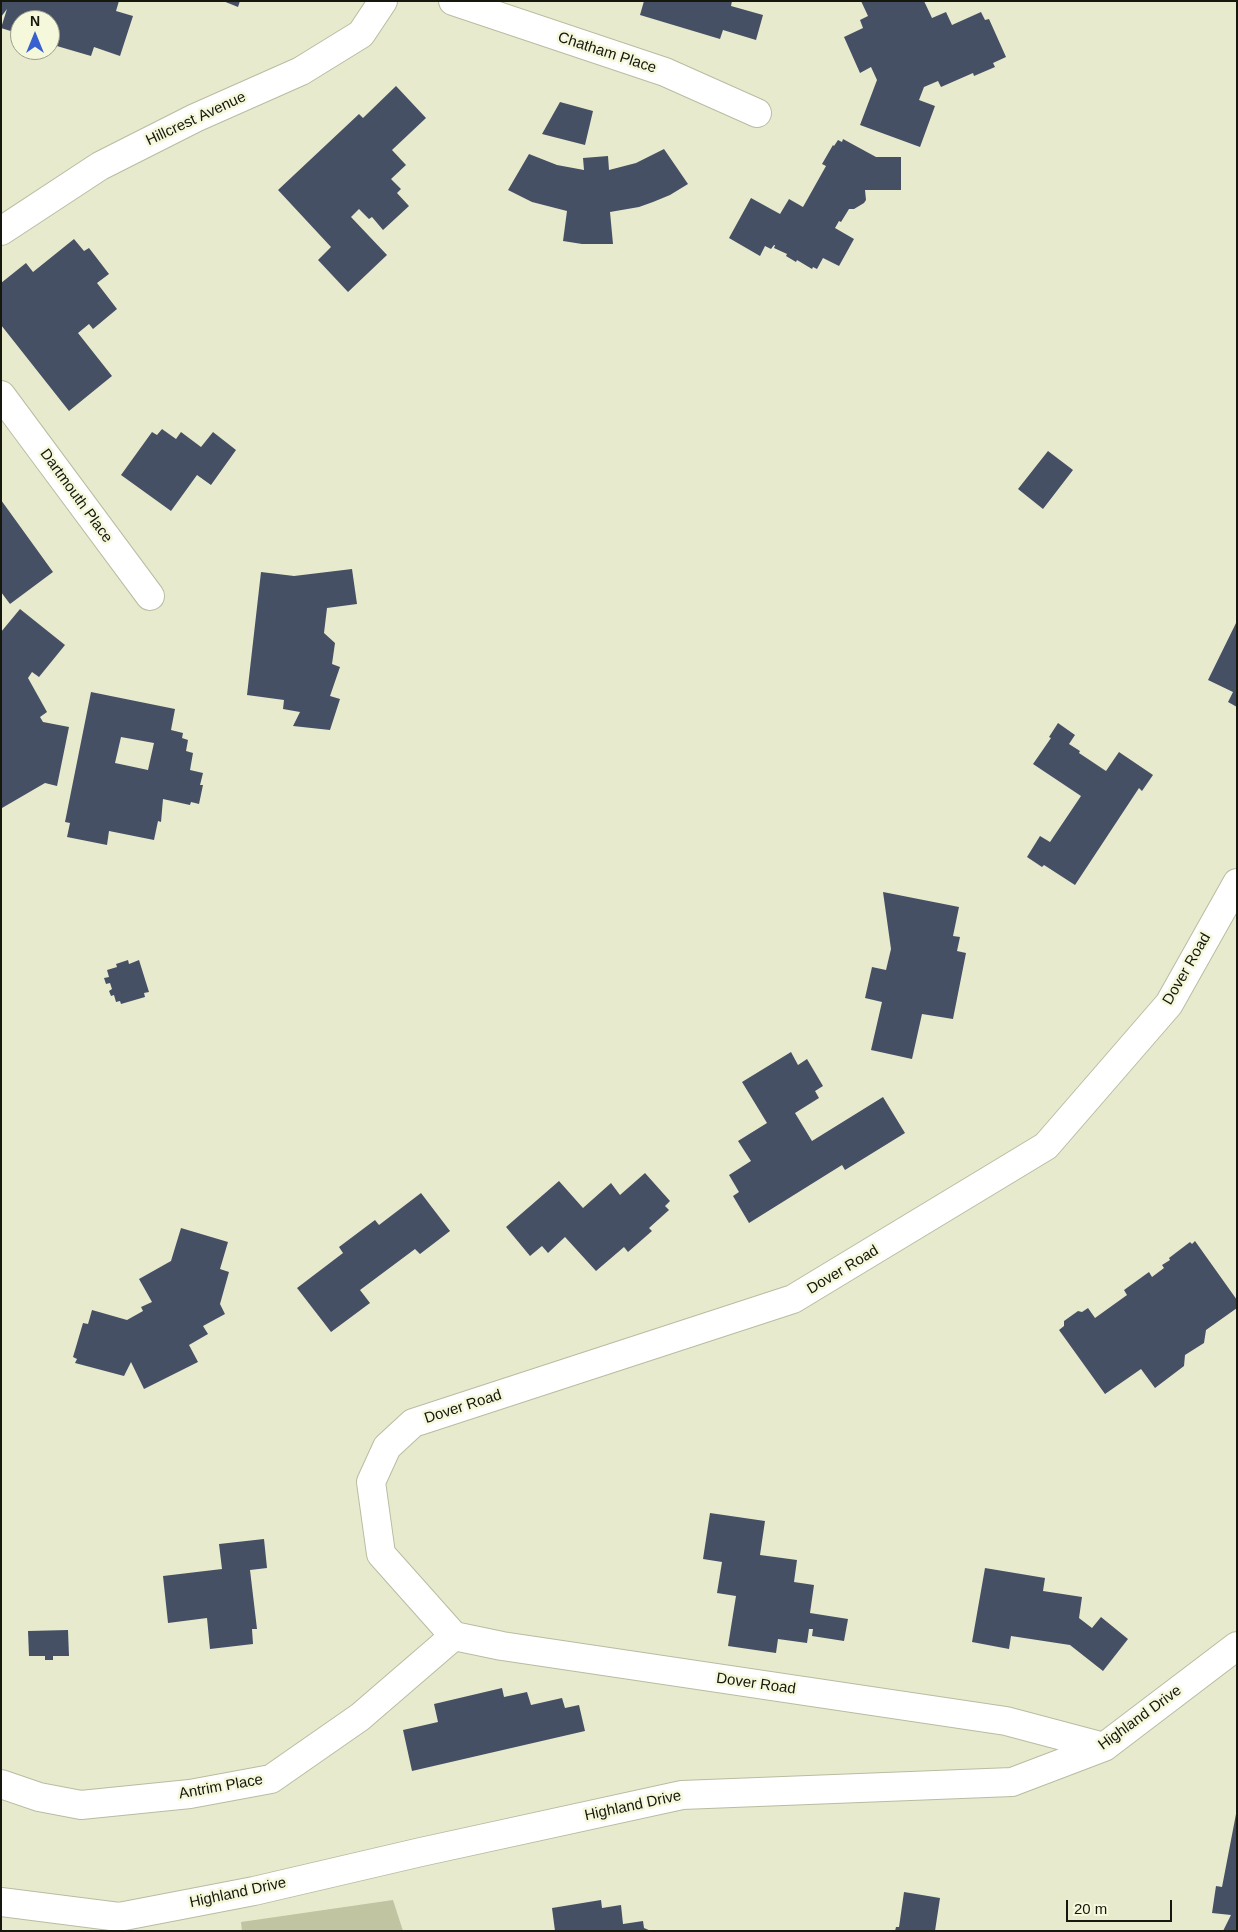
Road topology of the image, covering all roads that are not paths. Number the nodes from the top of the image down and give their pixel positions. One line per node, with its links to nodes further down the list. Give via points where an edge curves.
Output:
1 (383, 1): 4 (street, Hillcrest Avenue, via 361,34 308,66 100,166)
2 (453, 1): 3 (street, Chatham Place, via 665,72)
3 (757, 113)
4 (1, 231)
5 (1, 395): 6 (street, Dartmouth Place)
6 (150, 596)
7 (1237, 883): 8 (street, Dover Road, via 1169,1004 1046,1146 794,1300 413,1423 387,1447 370,1482 381,1554)
8 (454, 1636): 10 (street, Dover Road, via 502,1646 1006,1721); 11 (street, Antrim Place, via 360,1717 271,1779 190,1794 81,1805 39,1797)
9 (1237, 1646): 10 (street, Highland Drive)
10 (1104, 1747): 12 (street, Highland Drive, via 1012,1782 682,1795 254,1891 119,1917)
11 (1, 1784)
12 (1, 1902)

